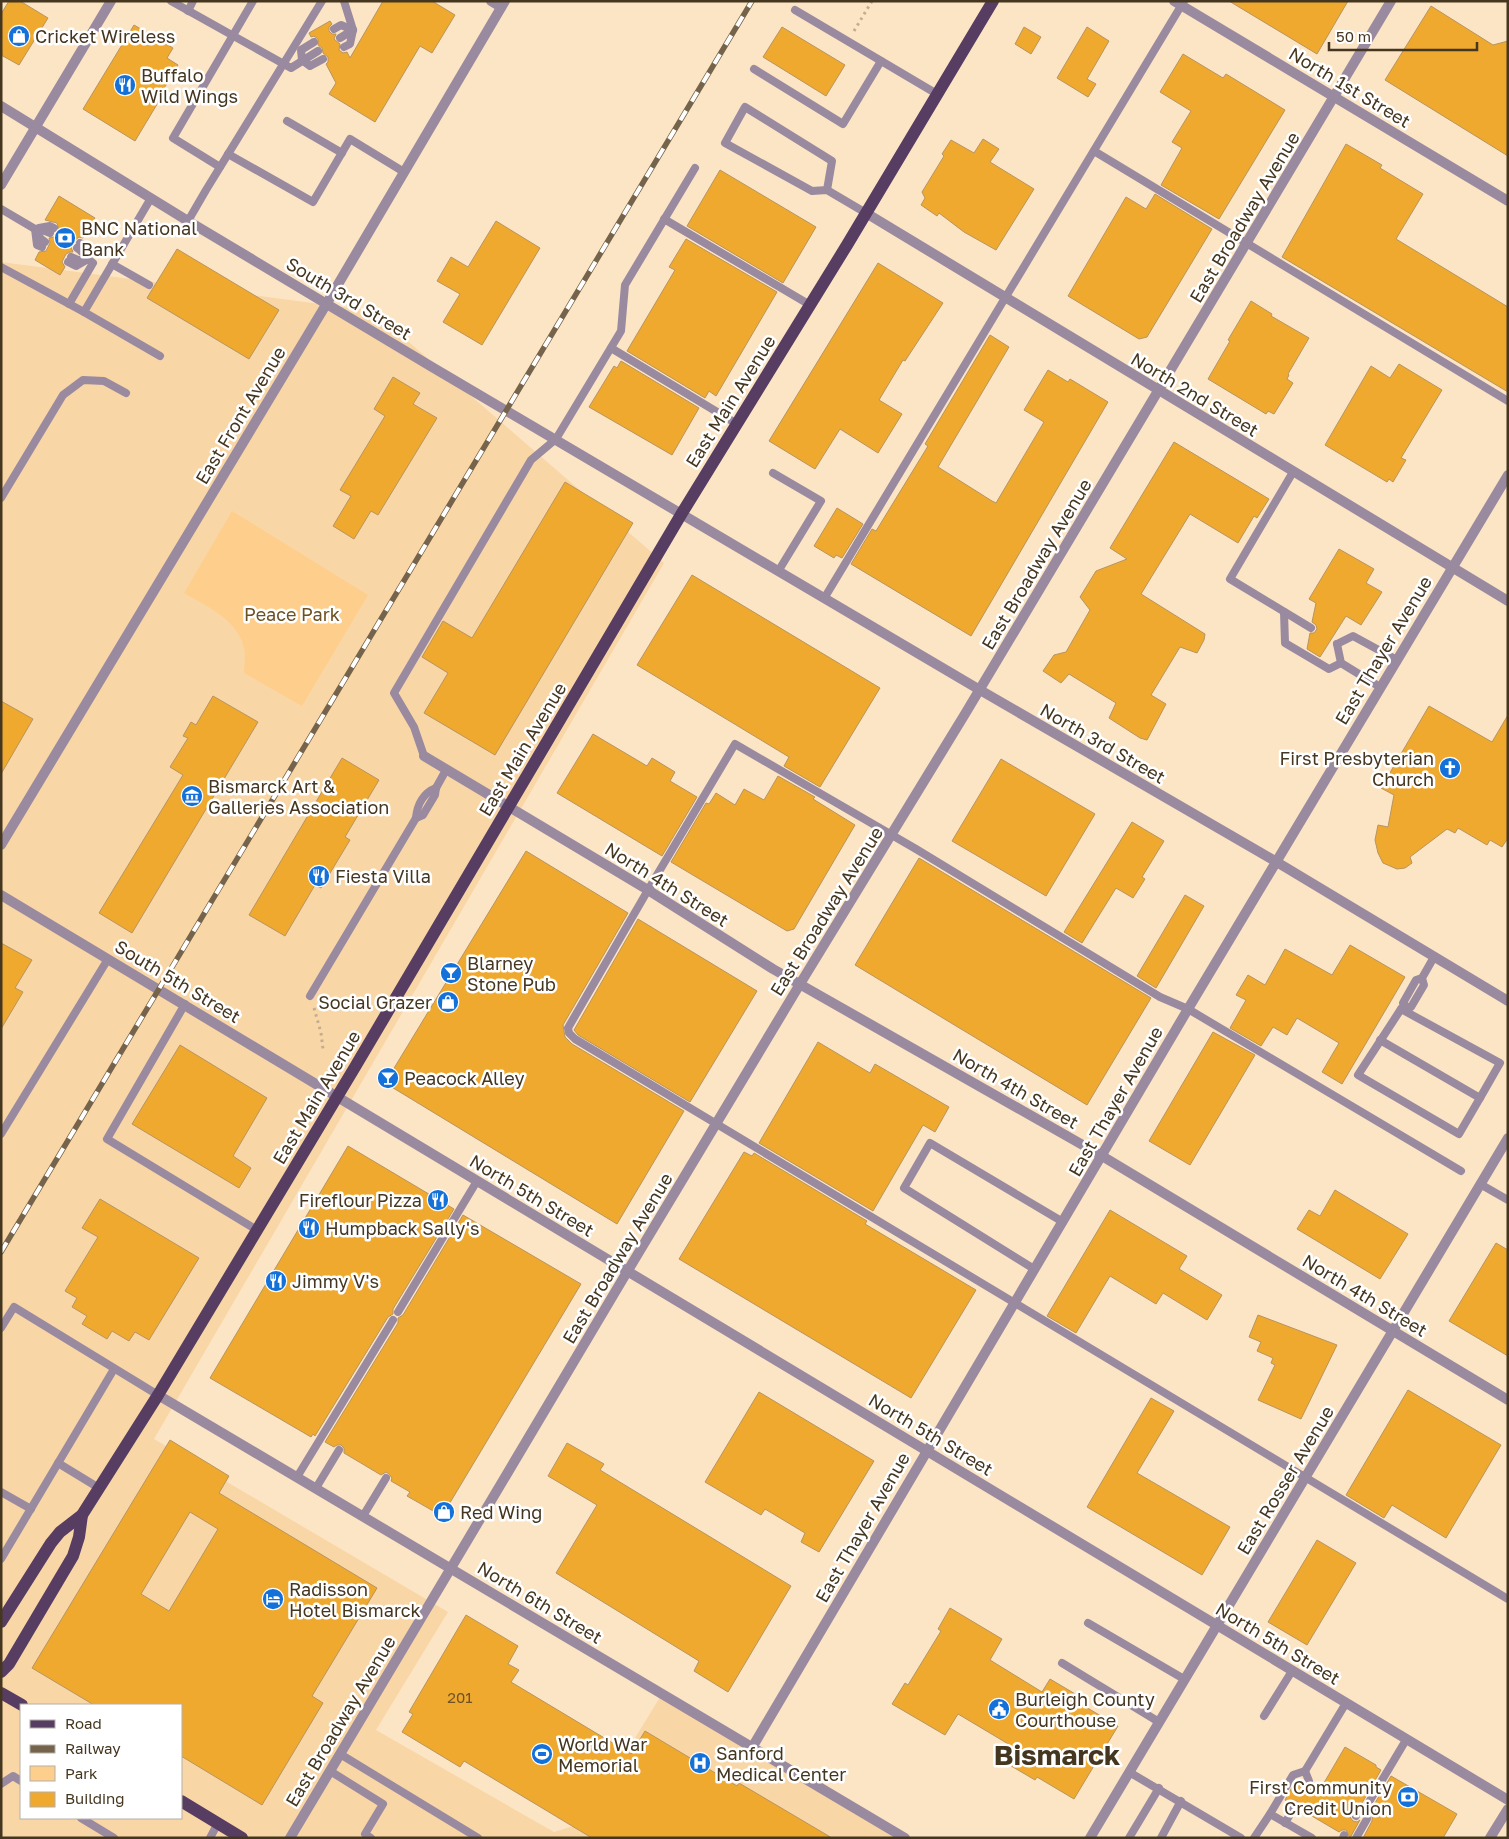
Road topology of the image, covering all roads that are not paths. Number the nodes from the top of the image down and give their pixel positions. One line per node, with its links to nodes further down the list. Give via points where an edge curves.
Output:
1 (171, 1): 13 (lane)
2 (193, 1): 13 (lane)
3 (253, 1): 16 (lane)
4 (322, 1): 24 (lane)
5 (344, 1): 15 (lane)
6 (491, 1): 11 (street)
7 (993, 1): 26 (main road, East Main Avenue)
8 (1392, 1): 27 (street, East Broadway Avenue)
9 (106, 3): 30 (street)
10 (1180, 3): 27 (street, North 1st Street); 31 (lane)
11 (503, 4): 36 (street, East Front Avenue)
12 (795, 10): 23 (lane)
13 (188, 11): 16 (lane)
14 (334, 29): 15 (lane, via 341,24)
15 (353, 30): 17 (lane); 19 (lane, via 350,44)
16 (233, 36): 24 (lane); 34 (lane, via 173,138)
17 (340, 38)
18 (314, 42): 22 (lane, via 301,50)
19 (344, 47)
20 (318, 51): 22 (lane)
21 (323, 59): 22 (lane, via 310,66)
22 (302, 60): 24 (lane, via 291,68)
23 (881, 61): 25 (lane, via 843,124); 26 (lane)
24 (283, 64): 33 (lane)
25 (754, 69)
26 (937, 94): 42 (main road, East Main Avenue)
27 (1335, 96): 40 (street, North 1st Street); 47 (street, East Broadway Avenue)
28 (1, 106): 30 (street, South 3rd Street)
29 (287, 121): 32 (lane)
30 (36, 126): 37 (street); 39 (street, South 3rd Street)
31 (1094, 151): 47 (lane); 55 (lane)
32 (342, 153): 33 (lane, via 314,202); 36 (lane, via 350,139)
33 (228, 154): 34 (lane)
34 (220, 167): 44 (lane)
35 (695, 168): 43 (lane)
36 (404, 172): 56 (street, East Front Avenue)
37 (1, 185)
38 (827, 190): 38 (lane, via 832,161 745,107 725,143 812,191); 42 (lane)
39 (151, 198): 44 (street, South 3rd Street); 52 (lane)
40 (1508, 201)
41 (1, 210): 45 (lane)
42 (866, 213): 55 (street, North 2nd Street); 58 (main road, East Main Avenue)
43 (664, 219): 58 (lane); 60 (lane, via 626,285 621,331)
44 (188, 221): 56 (street, South 3rd Street)
45 (34, 229): 46 (lane, via 50,226); 48 (lane)
46 (52, 231)
47 (1247, 244): 62 (street, East Broadway Avenue); 64 (lane)
48 (44, 245)
49 (78, 246): 51 (lane, via 87,247)
50 (70, 259): 51 (lane, via 76,266)
51 (88, 260): 57 (lane, via 93,263)
52 (112, 264): 54 (lane); 59 (lane)
53 (1, 267): 57 (lane)
54 (149, 285)
55 (1006, 298): 62 (street, North 2nd Street); 74 (lane)
56 (327, 303): 66 (street, South 3rd Street); 86 (street, East Front Avenue)
57 (69, 304): 59 (lane)
58 (810, 306): 65 (main road, East Main Avenue)
59 (84, 312): 61 (lane)
60 (611, 348): 65 (lane); 66 (lane)
61 (160, 356)
62 (1158, 391): 67 (street, North 2nd Street); 81 (street, East Broadway Avenue)
63 (126, 393): 70 (lane, via 104,381 83,380 63,395)
64 (1508, 401)
65 (737, 424): 71 (main road, East Main Avenue)
66 (556, 439): 71 (street, South 3rd Street); 82 (lane, via 531,460 394,693 414,727)
67 (1293, 472): 72 (street, North 2nd Street); 76 (lane, via 1230,579)
68 (773, 473): 73 (lane, via 821,501)
69 (1508, 475): 72 (street, East Thayer Avenue)
70 (1, 498)
71 (682, 514): 73 (street, North 3rd Street); 84 (main road, East Main Avenue)
72 (1452, 567): 75 (street, North 2nd Street); 78 (street, East Thayer Avenue)
73 (779, 570): 74 (street, North 3rd Street)
74 (825, 597): 81 (street, North 3rd Street)
75 (1508, 601)
76 (1284, 612): 77 (lane); 79 (lane, via 1285,643 1329,669)
77 (1311, 628)
78 (1397, 660): 79 (lane, via 1353,636 1334,642); 80 (street, East Thayer Avenue)
79 (1341, 663): 80 (lane)
80 (1380, 687): 87 (street, East Thayer Avenue)
81 (980, 690): 85 (street, East Broadway Avenue); 87 (street, North 3rd Street)
82 (424, 756): 83 (street, North 4th Street)
83 (446, 770): 84 (street, North 4th Street); 93 (lane, via 436,788 436,795 423,815 416,818)
84 (508, 806): 88 (street, North 4th Street); 99 (main road, East Main Avenue)
85 (892, 835): 88 (lane, via 736,744); 92 (street, East Broadway Avenue); 97 (lane, via 1160,997)
86 (1, 845)
87 (1276, 862): 90 (street, North 3rd Street); 97 (street, East Thayer Avenue)
88 (648, 890): 92 (street, North 4th Street); 101 (lane, via 570,1023 569,1032 574,1039)
89 (1, 895): 91 (street, South 5th Street)
90 (1434, 957): 94 (street, North 3rd Street); 96 (lane, via 1422,978 1416,980 1403,1003)
91 (108, 959): 95 (street, South 5th Street); 102 (lane)
92 (800, 984): 101 (street, East Broadway Avenue); 104 (street, North 4th Street)
93 (310, 996)
94 (1508, 1001)
95 (185, 1004): 99 (street, South 5th Street); 110 (lane, via 106,1139)
96 (1404, 1008): 98 (lane); 100 (lane, via 1500,1063)
97 (1188, 1009): 104 (street, East Thayer Avenue); 105 (lane)
98 (1380, 1040): 100 (lane); 100 (lane, via 1358,1075 1459,1134)
99 (337, 1096): 106 (street, North 5th Street); 110 (main road, East Main Avenue)
100 (1480, 1098)
101 (717, 1124): 112 (street, East Broadway Avenue); 113 (lane)
102 (1, 1134)
103 (1508, 1138): 107 (street, East Rosser Avenue)
104 (1102, 1156): 109 (street, East Thayer Avenue); 117 (street, North 4th Street)
105 (1462, 1171)
106 (477, 1181): 112 (street, North 5th Street); 114 (lane)
107 (1480, 1184): 108 (lane); 117 (street, East Rosser Avenue)
108 (1508, 1200)
109 (1063, 1222): 111 (street, East Thayer Avenue); 111 (lane, via 930,1144 904,1188)
110 (257, 1230): 119 (main road, East Main Avenue)
111 (1034, 1269): 113 (street, East Thayer Avenue)
112 (627, 1272): 122 (street, North 5th Street); 134 (street, East Broadway Avenue)
113 (1014, 1302): 122 (street, East Thayer Avenue); 126 (lane)
114 (398, 1312)
115 (393, 1320): 124 (lane)
116 (1, 1328): 118 (lane, via 14,1307)
117 (1393, 1330): 120 (street, North 4th Street); 126 (street, East Rosser Avenue)
118 (114, 1369): 119 (lane); 123 (lane)
119 (158, 1395): 124 (street, North 6th Street); 127 (main road, East Main Avenue)
120 (1508, 1400)
121 (339, 1450): 128 (lane)
122 (926, 1450): 138 (street, North 5th Street); 149 (street, East Thayer Avenue)
123 (58, 1463): 127 (lane); 130 (lane)
124 (297, 1477): 128 (street, North 6th Street)
125 (386, 1478): 132 (lane)
126 (1305, 1478): 135 (lane); 138 (street, East Rosser Avenue)
127 (99, 1488): 131 (main road, East Main Avenue)
128 (316, 1488): 132 (street, North 6th Street)
129 (1, 1492): 130 (lane)
130 (31, 1509): 133 (lane)
131 (82, 1515): 136 (main road, East Main Avenue, via 51,1543); 141 (main road, East Main Avenue, via 73,1556 9,1664)
132 (363, 1516): 134 (street, North 6th Street)
133 (1, 1559)
134 (451, 1568): 149 (street, North 6th Street); 150 (street, East Broadway Avenue)
135 (1508, 1599)
136 (1, 1622)
137 (1088, 1623): 142 (lane)
138 (1217, 1626): 140 (street, North 5th Street); 142 (street, East Rosser Avenue)
139 (1062, 1663): 147 (lane)
140 (1292, 1671): 144 (street, North 5th Street); 146 (lane)
141 (1, 1672)
142 (1184, 1678): 147 (street, East Rosser Avenue)
143 (1, 1693): 145 (main road)
144 (1346, 1703): 148 (street, North 5th Street); 152 (lane)
145 (20, 1704)
146 (1264, 1716)
147 (1159, 1722): 153 (street, East Rosser Avenue)
148 (1406, 1740): 158 (street, North 5th Street); 162 (lane)
149 (753, 1746): 176 (street, North 6th Street)
150 (340, 1754): 151 (street, East Broadway Avenue); 175 (lane)
151 (330, 1771): 173 (street, East Broadway Avenue); 174 (lane, via 384,1804 365,1834)
152 (1305, 1771): 156 (lane, via 1309,1781); 164 (lane, via 1293,1775)
153 (1128, 1772): 157 (lane); 177 (street, East Rosser Avenue)
154 (20, 1780): 155 (lane, via 13,1776)
155 (1, 1784)
156 (1306, 1786)
157 (1159, 1788): 160 (lane); 178 (lane)
158 (1508, 1800)
159 (182, 1802): 167 (main road)
160 (1181, 1802): 169 (lane); 179 (lane)
161 (1295, 1806): 168 (lane)
162 (1366, 1807): 165 (lane); 182 (lane, via 1368,1819)
163 (1508, 1809): 183 (street)
164 (1270, 1814): 168 (lane); 180 (lane)
165 (1356, 1816)
166 (83, 1819): 170 (lane)
167 (218, 1823): 171 (lane); 172 (main road)
168 (1285, 1823): 181 (lane)
169 (1165, 1834)
170 (114, 1838)
171 (210, 1838)
172 (242, 1838)
173 (290, 1838)
174 (371, 1838)
175 (478, 1838)
176 (905, 1838)
177 (1090, 1838)
178 (1129, 1838)
179 (1241, 1838)
180 (1254, 1838)
181 (1312, 1838)
182 (1356, 1838)
183 (1490, 1838)

